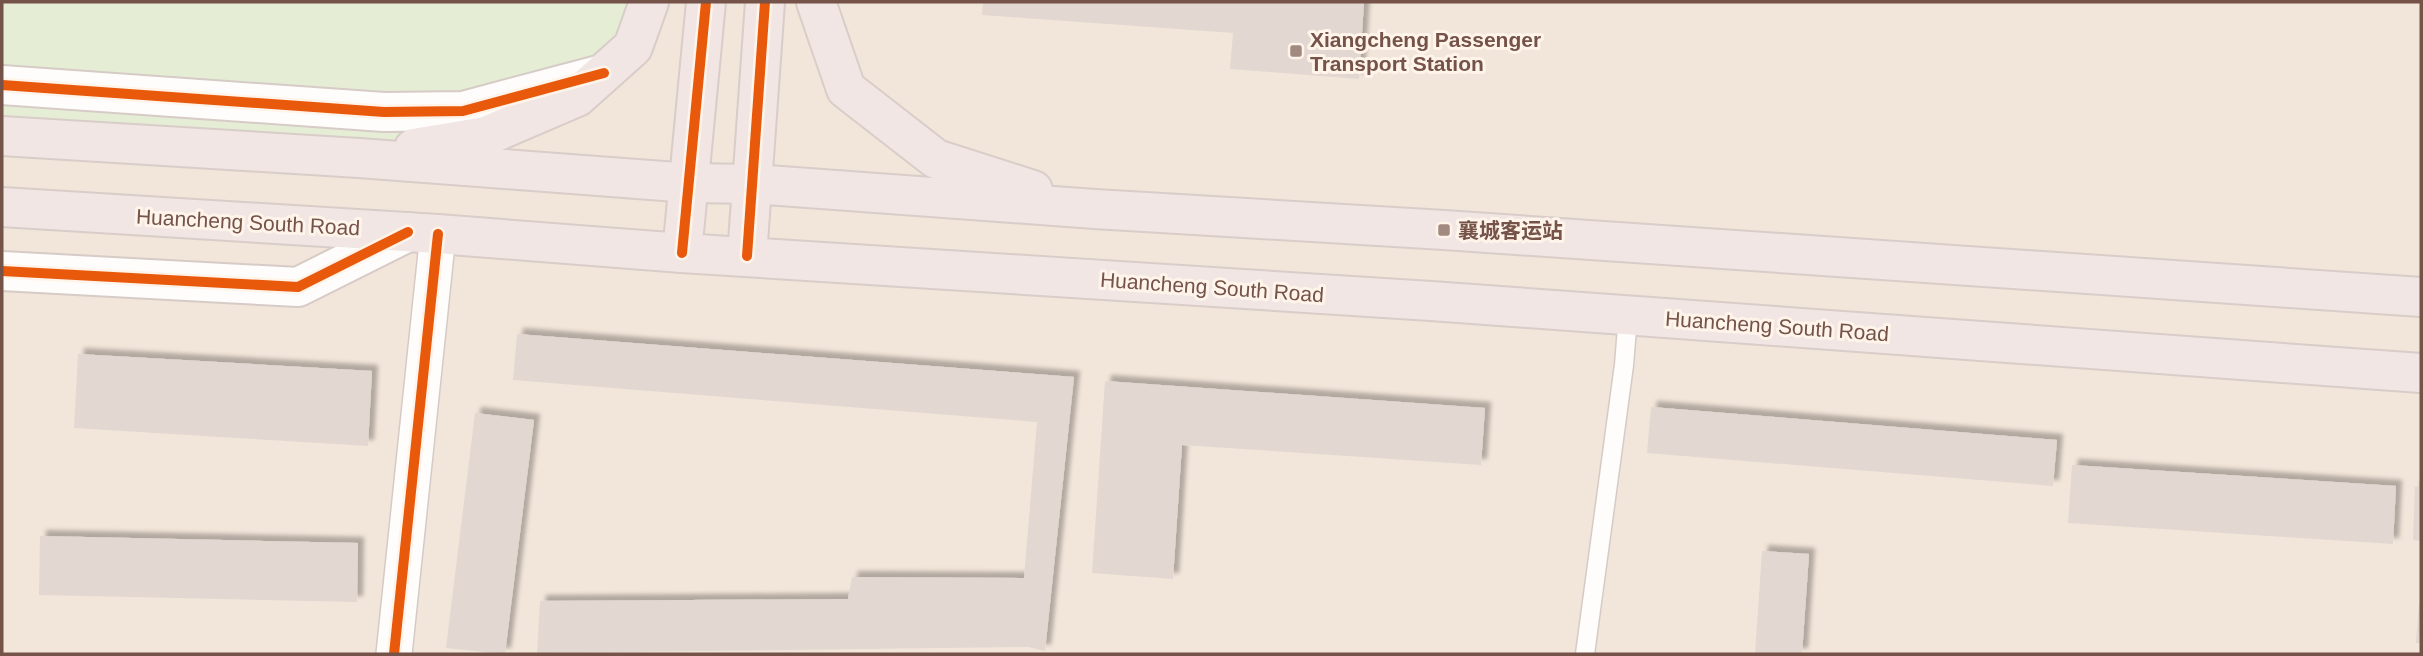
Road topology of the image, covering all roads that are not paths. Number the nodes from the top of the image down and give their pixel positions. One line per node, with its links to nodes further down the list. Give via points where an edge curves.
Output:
1 (649, 2): 5 (highway, via 633,47)
2 (706, 2): 9 (highway)
3 (765, 2): 10 (highway)
4 (816, 2): 12 (highway, via 846,89 936,159)
5 (604, 73): 6 (street, via 463,111 384,113); 8 (highway, via 577,97 486,136)
6 (2, 85)
7 (2, 136): 8 (highway)
8 (359, 158): 9 (highway)
9 (690, 183): 10 (highway); 14 (highway)
10 (754, 184): 12 (highway); 15 (highway)
11 (2, 207): 13 (highway, Huancheng South Road)
12 (1095, 209): 17 (highway)
13 (423, 233): 14 (highway, Huancheng South Road); 16 (street, via 298,287); 20 (street)
14 (682, 253): 15 (highway, Huancheng South Road)
15 (747, 256): 18 (highway, Huancheng South Road)
16 (2, 271)
17 (2421, 297)
18 (1628, 316): 19 (highway, Huancheng South Road); 21 (lane)
19 (2421, 373)
20 (394, 654)
21 (1585, 654)

